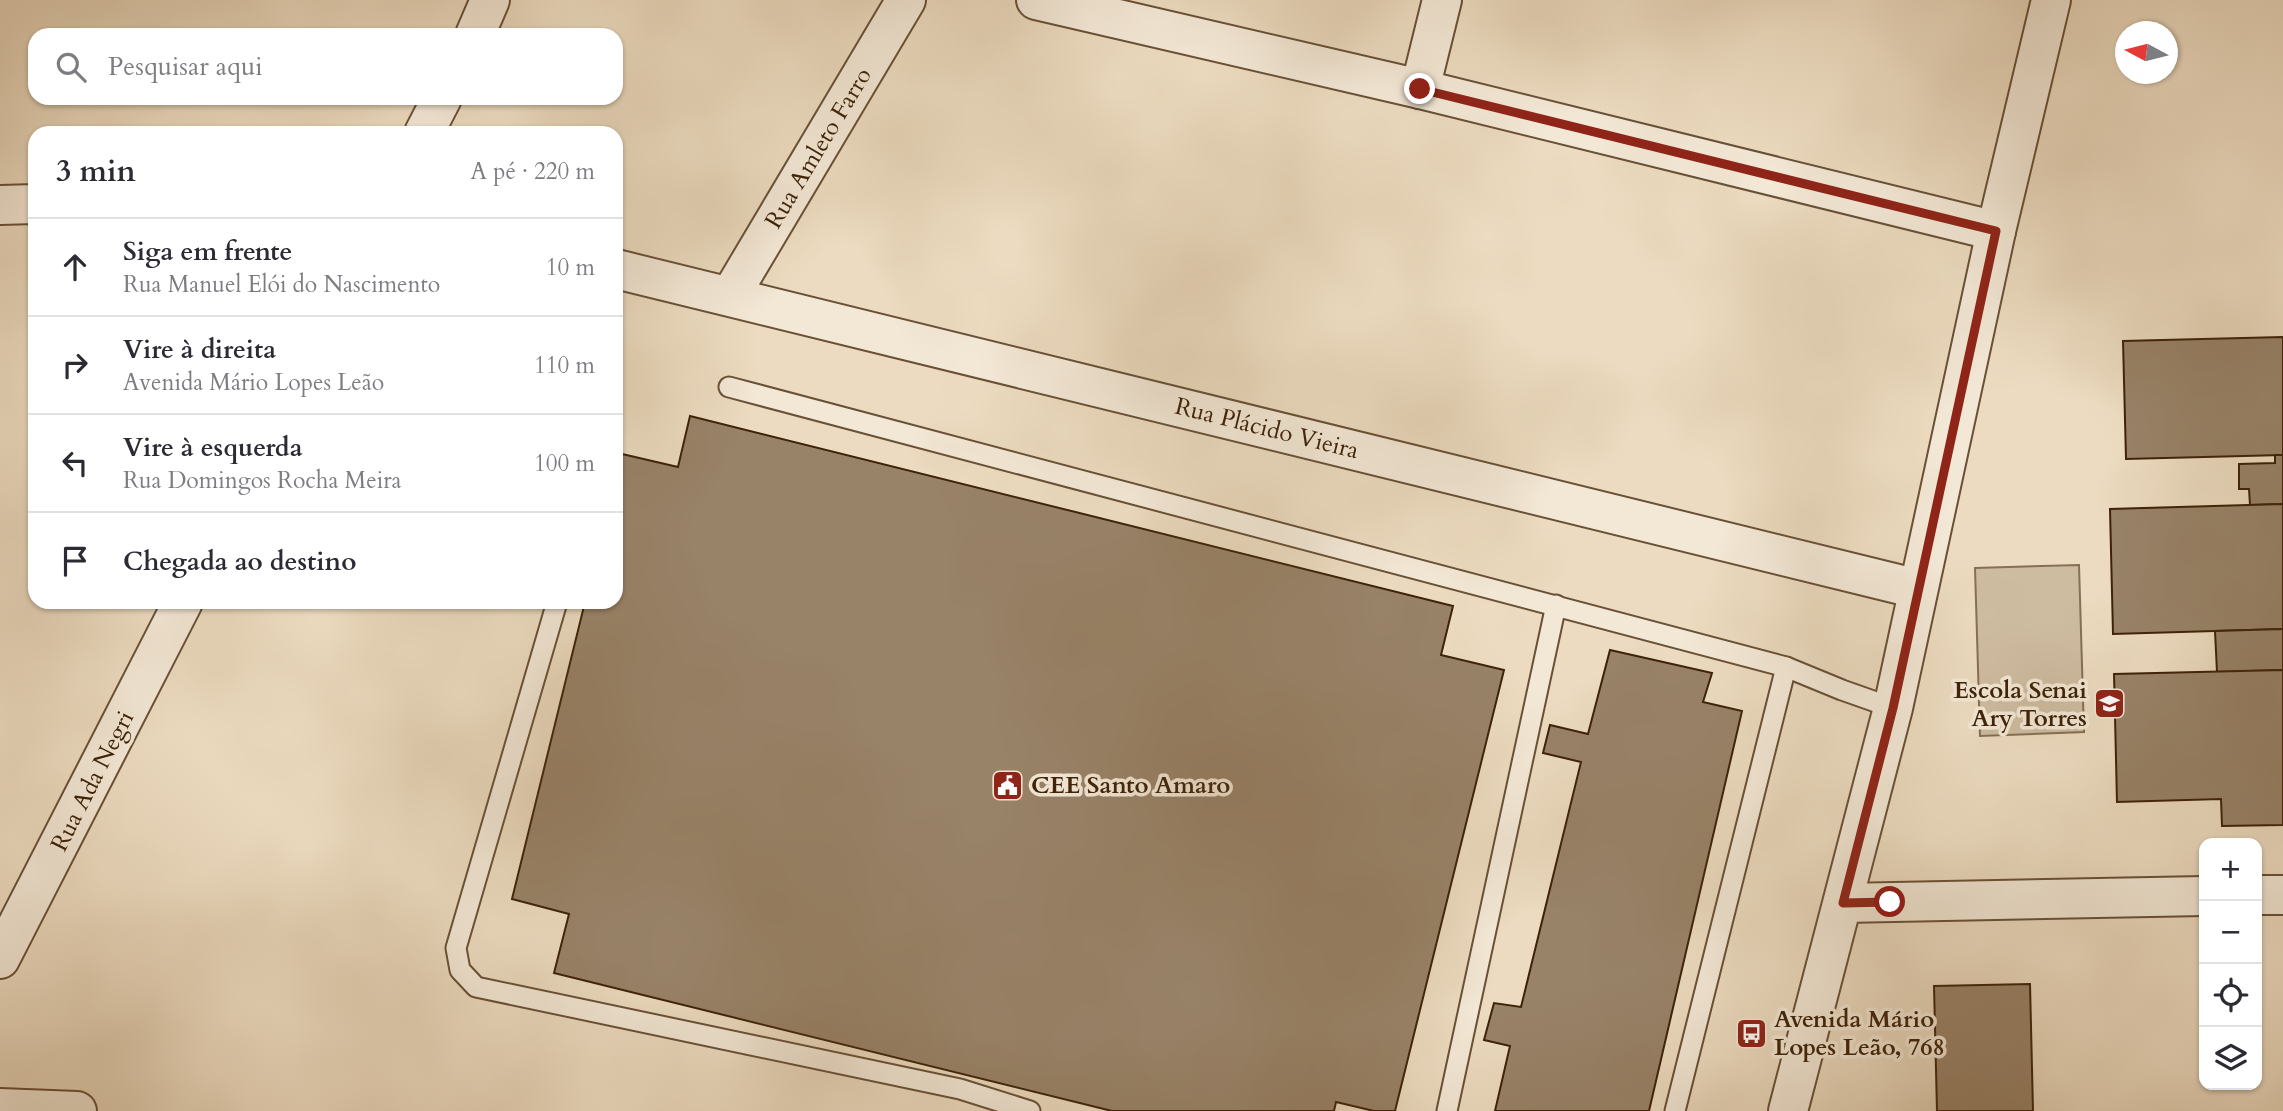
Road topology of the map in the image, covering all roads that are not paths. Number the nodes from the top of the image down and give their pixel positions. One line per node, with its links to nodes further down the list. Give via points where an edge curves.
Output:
1 (490, 0): 6 (street)
2 (906, 0): 14 (street, Rua Amleto Farro)
3 (1036, 0): 7 (street)
4 (1442, 0): 7 (street)
5 (2051, 0): 12 (street)
6 (478, 28)
7 (1420, 89): 12 (street)
8 (439, 105): 9 (street)
9 (428, 126)
10 (28, 204): 11 (street)
11 (0, 205)
12 (1996, 231): 16 (street)
13 (623, 271): 14 (street, Rua Plácido Vieira)
14 (730, 296): 16 (street, Rua Plácido Vieira)
15 (729, 387): 17 (lane)
16 (1918, 589): 21 (street)
17 (1556, 605): 20 (lane); 30 (lane)
18 (179, 609): 26 (street, Rua Ada Negri)
19 (555, 609): 29 (lane, via 456,948 460,970 468,979 476,987 960,1089)
20 (1786, 667): 21 (lane); 31 (lane)
21 (1893, 708): 25 (street)
22 (2262, 895): 23 (street)
23 (2283, 895)
24 (2199, 896): 25 (street)
25 (1843, 903): 32 (street)
26 (0, 959)
27 (0, 1108): 28 (street)
28 (77, 1111)
29 (1030, 1111)
30 (1447, 1111)
31 (1675, 1111)
32 (1788, 1111)

